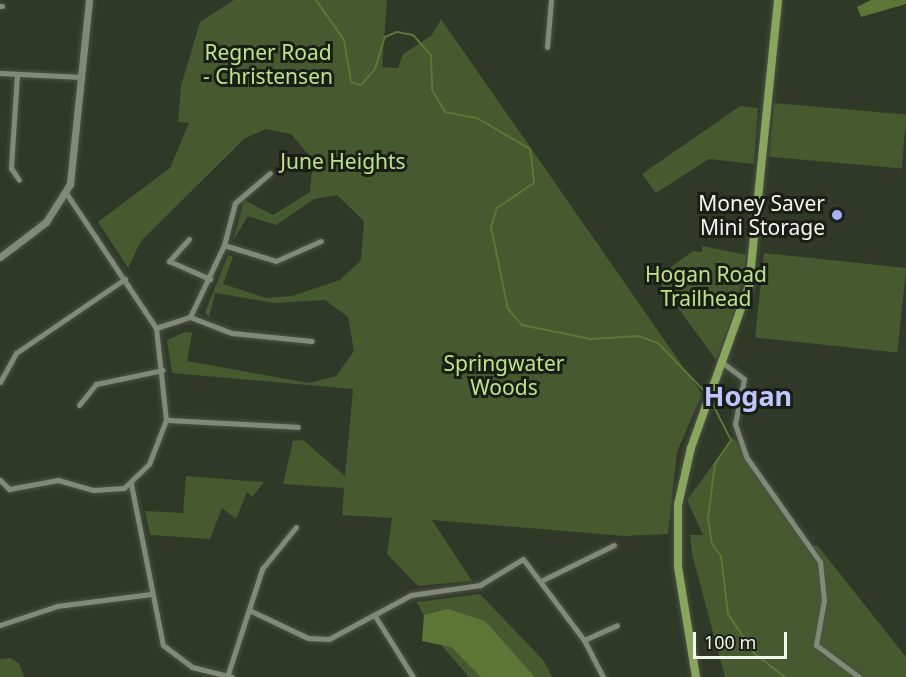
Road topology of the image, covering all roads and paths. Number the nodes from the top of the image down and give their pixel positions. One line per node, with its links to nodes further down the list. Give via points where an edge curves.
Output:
1 (89, 0): 7 (street)
2 (551, 0): 4 (street)
3 (778, 0): 20 (main road, via 753,267)
4 (547, 47)
5 (0, 73): 6 (street)
6 (17, 74): 7 (street); 9 (street, via 11,168)
7 (83, 77): 10 (street, via 76,162)
8 (270, 173): 13 (street, via 239,197)
9 (19, 180)
10 (66, 194): 14 (street, via 46,222); 15 (street)
11 (189, 239): 16 (street, via 169,261)
12 (321, 241): 13 (street, via 276,261)
13 (224, 245): 16 (street)
14 (0, 257)
15 (125, 279): 18 (street); 22 (street, via 16,353)
16 (210, 279): 17 (street)
17 (190, 317): 18 (street); 19 (street, via 232,333)
18 (156, 328): 21 (street)
19 (312, 341)
20 (723, 363): 40 (main road, via 685,469 676,526 681,594); 41 (street, via 744,379 743,405 735,424 747,458 821,566 824,600 816,645)
21 (163, 370): 23 (street, via 96,384); 24 (street)
22 (0, 382)
23 (80, 405)
24 (166, 420): 25 (street); 27 (street, via 157,452)
25 (298, 427)
26 (0, 480): 27 (street, via 16,489 50,480 101,491)
27 (131, 484): 31 (street)
28 (296, 527): 32 (street, via 271,553)
29 (614, 545): 30 (street)
30 (543, 580): 33 (street, via 523,559 480,585 411,595); 36 (street)
31 (151, 594): 34 (street, via 57,606); 37 (street, via 163,645 192,668)
32 (249, 610): 33 (street, via 320,640); 37 (street)
33 (375, 616): 38 (street)
34 (0, 625)
35 (617, 625): 36 (street)
36 (585, 640): 39 (street)
37 (229, 676)
38 (412, 677)
39 (603, 677)
40 (696, 677)
41 (859, 677)

